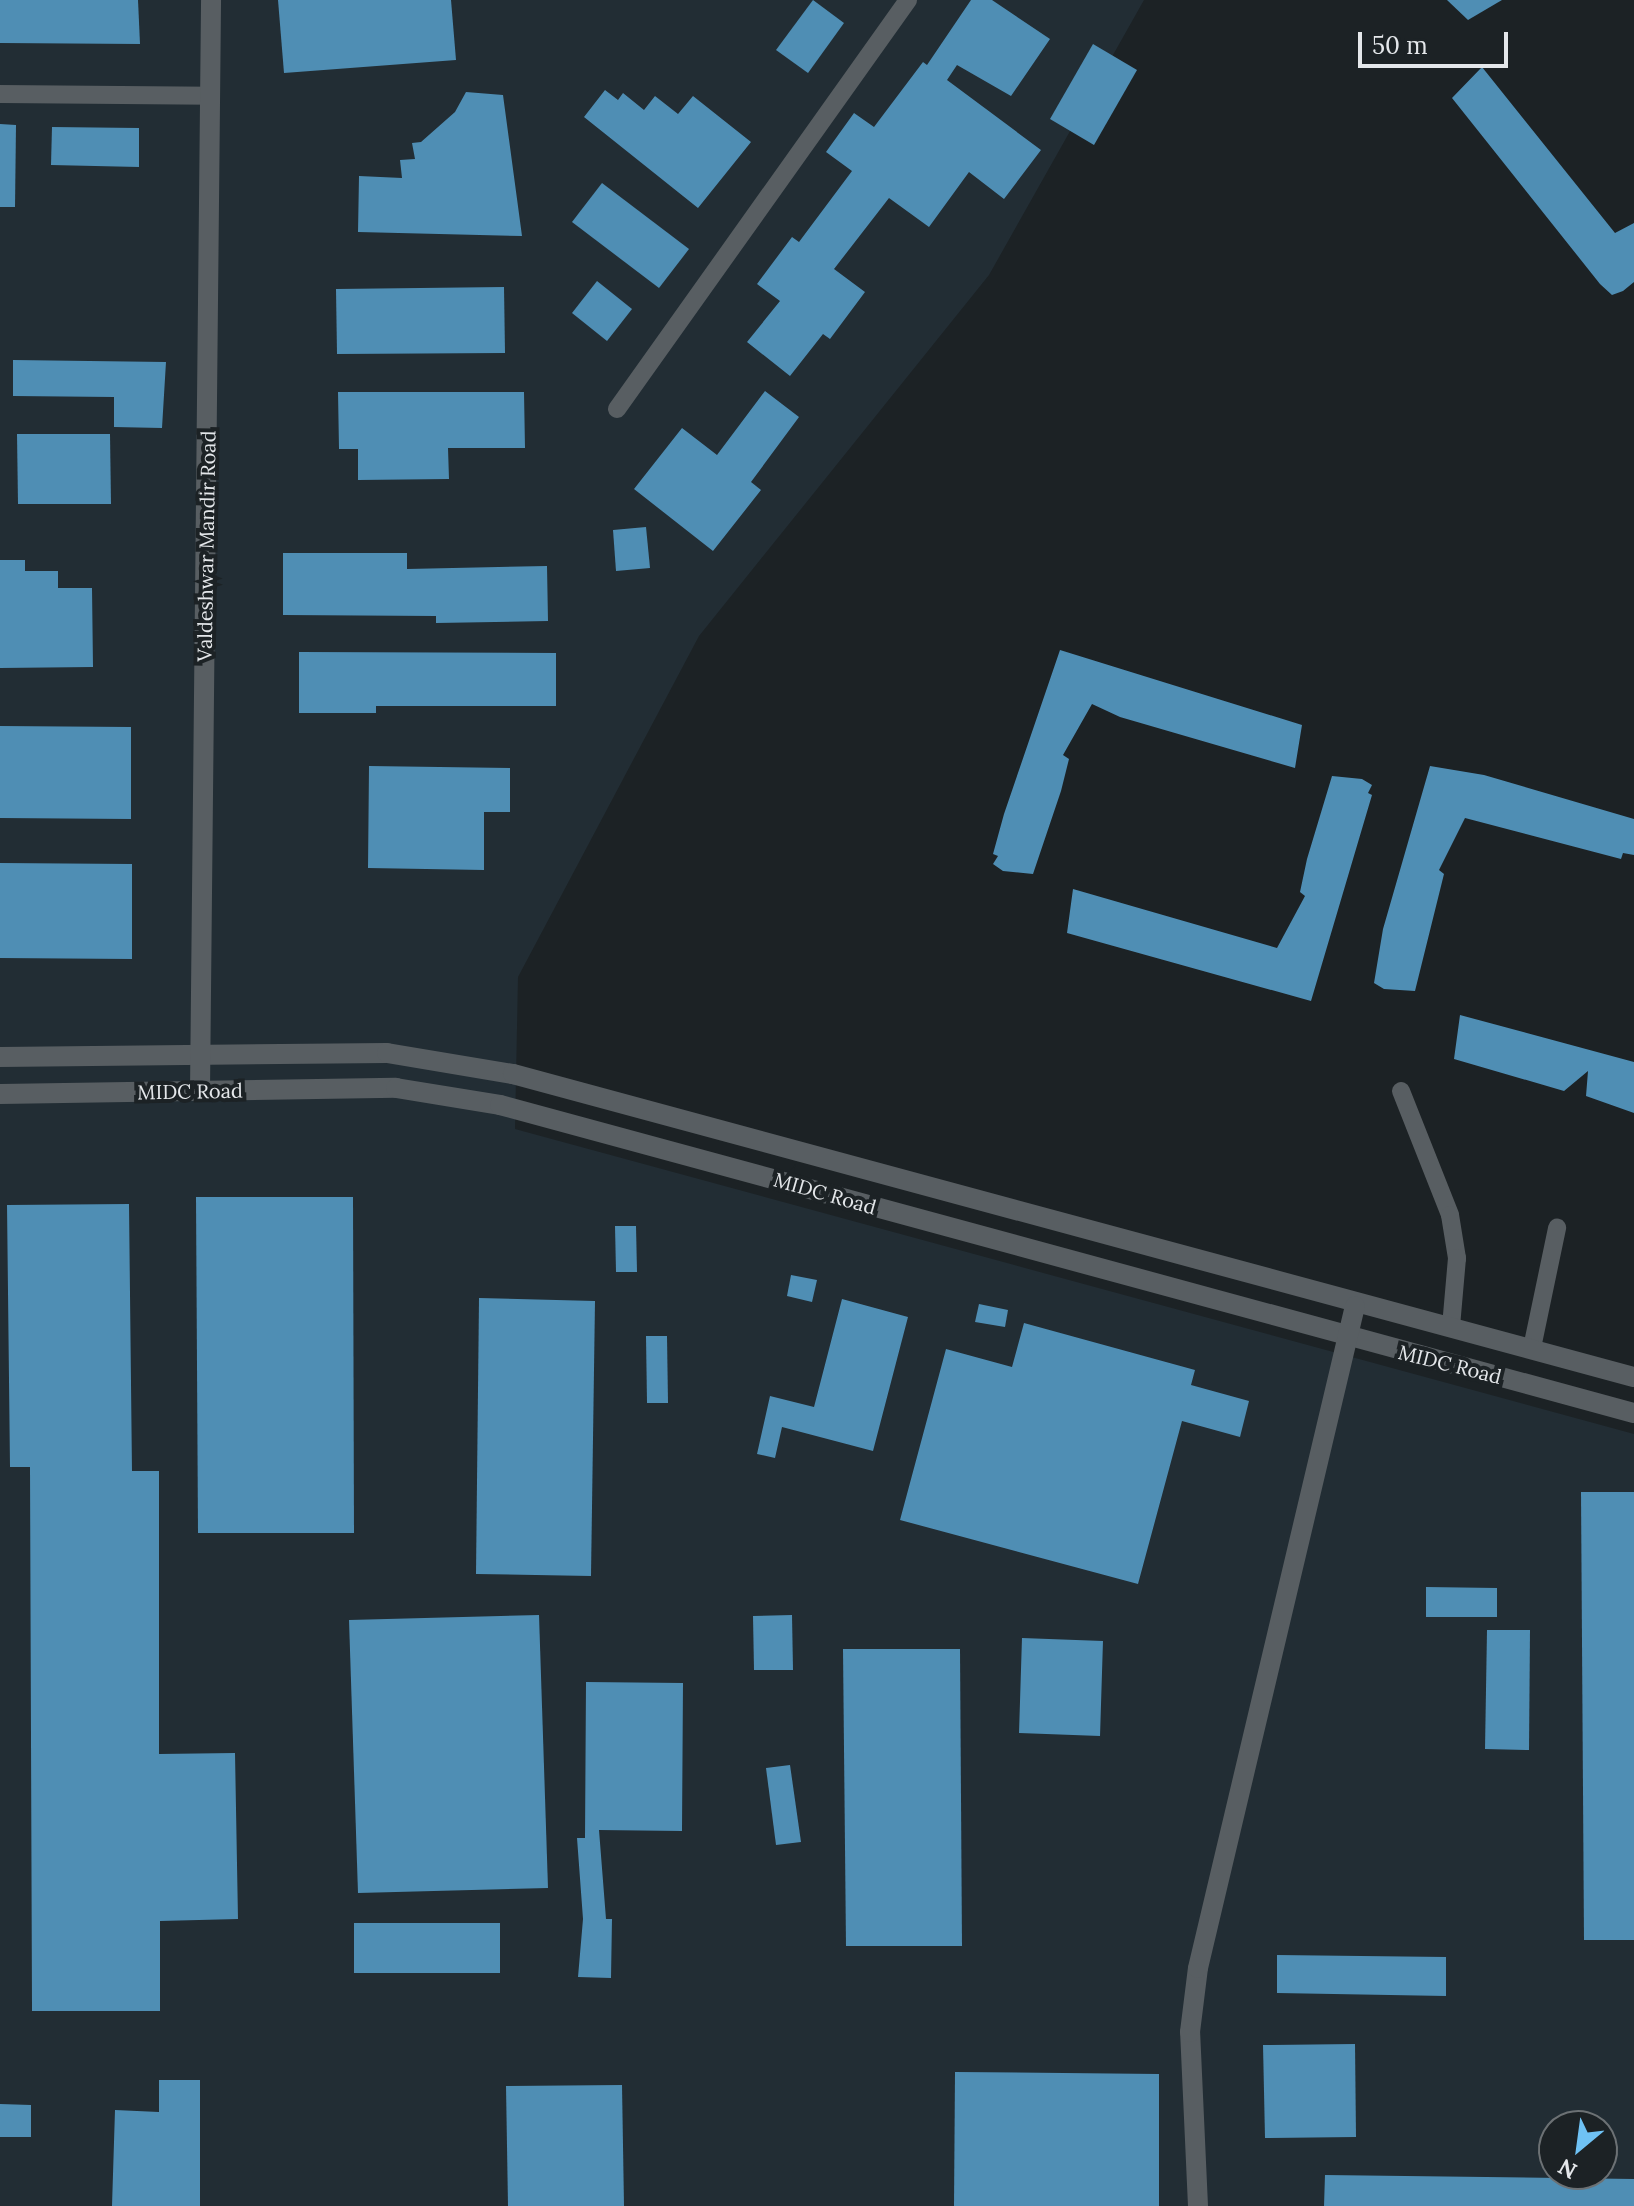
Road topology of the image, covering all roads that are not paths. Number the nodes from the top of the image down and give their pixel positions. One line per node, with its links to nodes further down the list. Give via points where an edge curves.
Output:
1 (211, 0): 4 (main road, Valdeshwar Mandir Road)
2 (908, 0): 5 (street)
3 (0, 94): 4 (street)
4 (211, 96): 6 (main road, Valdeshwar Mandir Road)
5 (617, 409)
6 (199, 1054): 7 (main road, MIDC Road); 8 (main road, Valdeshwar Mandir Road); 12 (main road, MIDC Road, via 387,1053 513,1074)
7 (0, 1057)
8 (200, 1091): 10 (main road, MIDC Road); 14 (main road, MIDC Road, via 396,1088 500,1105)
9 (1401, 1091): 13 (street, via 1450,1215 1457,1258)
10 (0, 1094)
11 (1557, 1228): 15 (street)
12 (1355, 1306): 13 (main road, MIDC Road); 14 (main road)
13 (1451, 1327): 15 (main road, MIDC Road)
14 (1347, 1339): 17 (main road, MIDC Road); 18 (main road, via 1198,1968 1190,2032)
15 (1532, 1348): 16 (main road, MIDC Road)
16 (1634, 1377)
17 (1634, 1413)
18 (1198, 2206)

